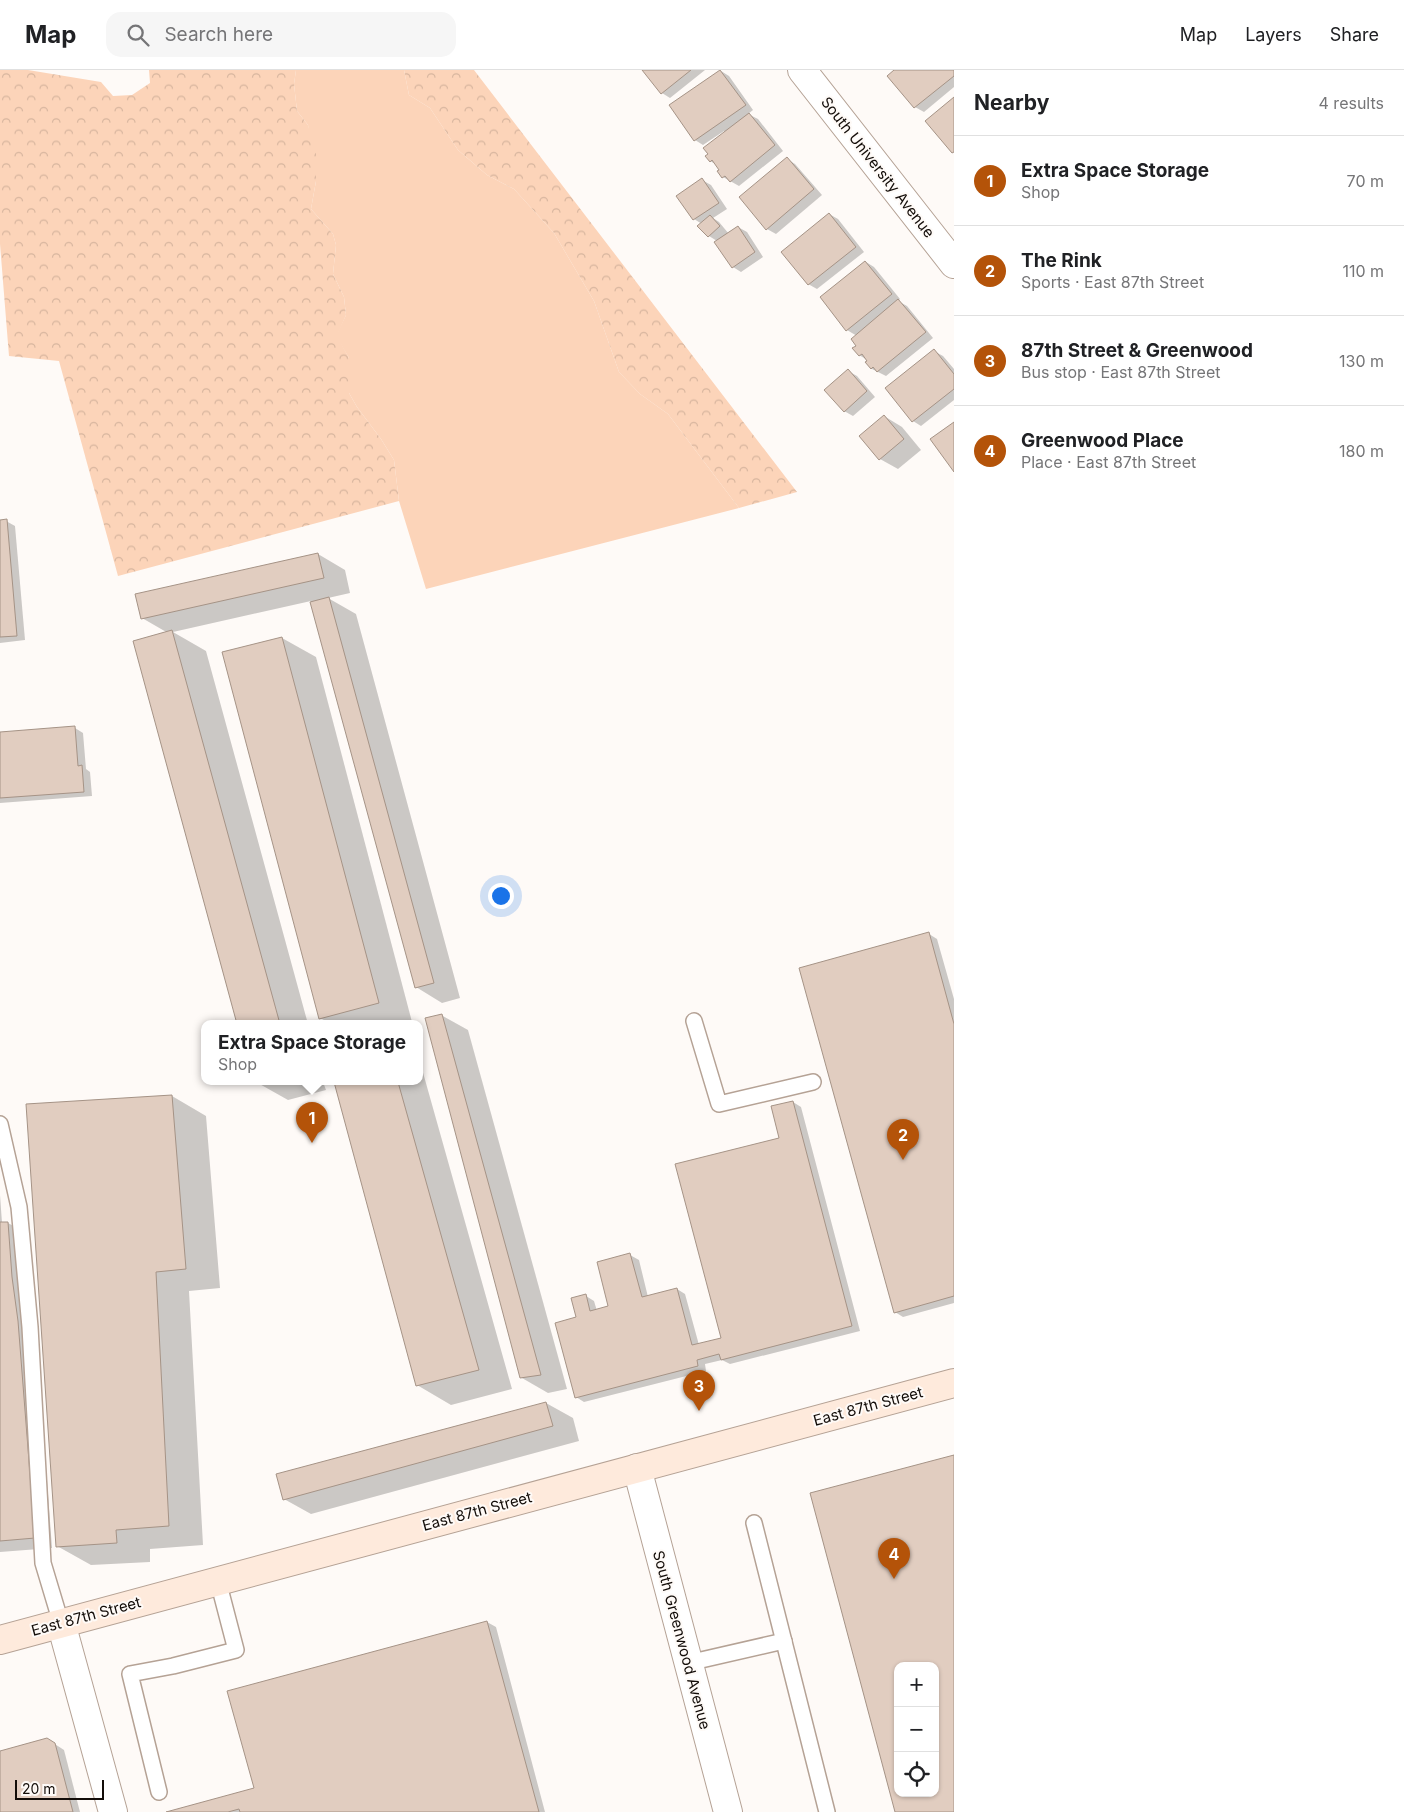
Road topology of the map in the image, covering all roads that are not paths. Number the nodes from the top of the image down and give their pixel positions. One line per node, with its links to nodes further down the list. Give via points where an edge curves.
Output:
1 (802, 70): 2 (street, South University Avenue)
2 (954, 264)
3 (694, 1021): 4 (lane, via 719,1104)
4 (813, 1082)
5 (0, 1124): 10 (lane, via 20,1207 43,1564)
6 (954, 1383): 7 (main road, East 87th Street)
7 (637, 1468): 9 (main road, East 87th Street); 13 (street, South Greenwood Avenue)
8 (754, 1523): 12 (lane)
9 (218, 1581): 10 (main road, East 87th Street); 14 (lane, via 236,1650 130,1674)
10 (61, 1623): 11 (main road, East 87th Street); 15 (street)
11 (0, 1640)
12 (784, 1641): 13 (lane); 17 (lane)
13 (688, 1663): 16 (street, South Greenwood Avenue)
14 (159, 1792)
15 (113, 1812)
16 (728, 1812)
17 (827, 1812)

